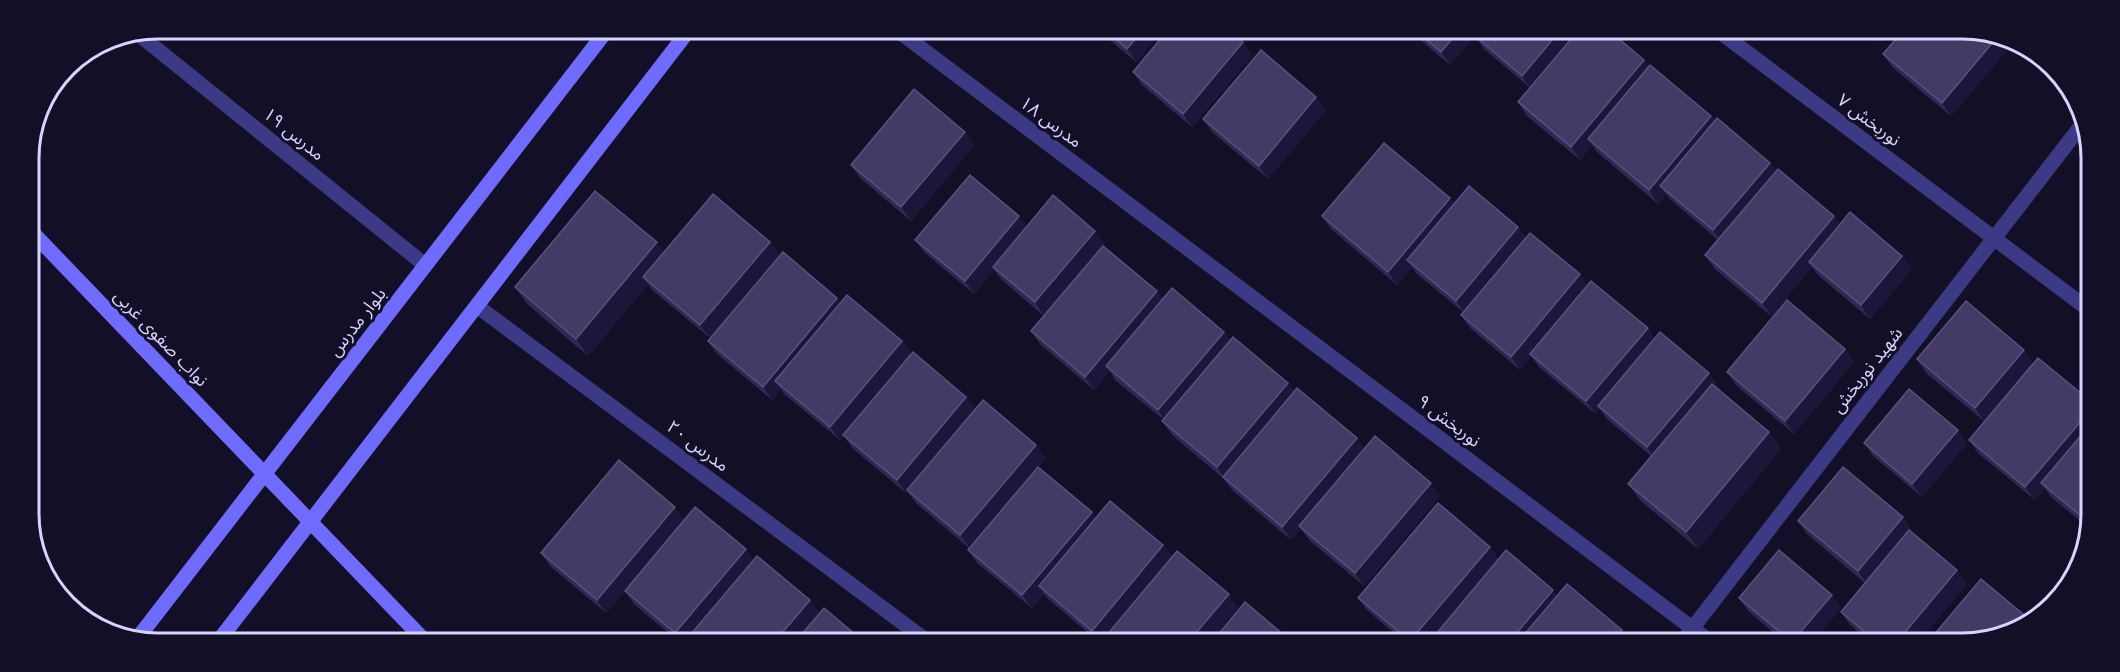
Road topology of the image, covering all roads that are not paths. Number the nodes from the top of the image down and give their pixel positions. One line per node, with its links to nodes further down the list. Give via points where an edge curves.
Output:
1 (600, 39): 10 (main road, بلوار مدرس)
2 (682, 39): 12 (main road)
3 (909, 39): 9 (street, مدرس ۱۸)
4 (1729, 39): 7 (street, نوربخش ۷)
5 (145, 40): 10 (street, مدرس ۱۹)
6 (2078, 130): 7 (street, شهید نوربخش)
7 (1994, 238): 11 (street, نوربخش ۷); 15 (street, شهید نوربخش)
8 (39, 239): 13 (main road, نواب صفوی غربی)
9 (1182, 245): 15 (street, نوربخش ۹)
10 (425, 265): 13 (main road, بلوار مدرس)
11 (2081, 304)
12 (477, 306): 14 (main road); 19 (street, مدرس ۲۰)
13 (265, 474): 14 (main road, نواب صفوی غربی); 16 (main road, بلوار مدرس)
14 (312, 522): 17 (main road); 18 (main road, نواب صفوی غربی)
15 (1692, 628): 20 (street, شهید نوربخش); 21 (street, نوربخش ۹)
16 (142, 632)
17 (225, 633)
18 (417, 633)
19 (916, 633)
20 (1688, 633)
21 (1699, 633)

